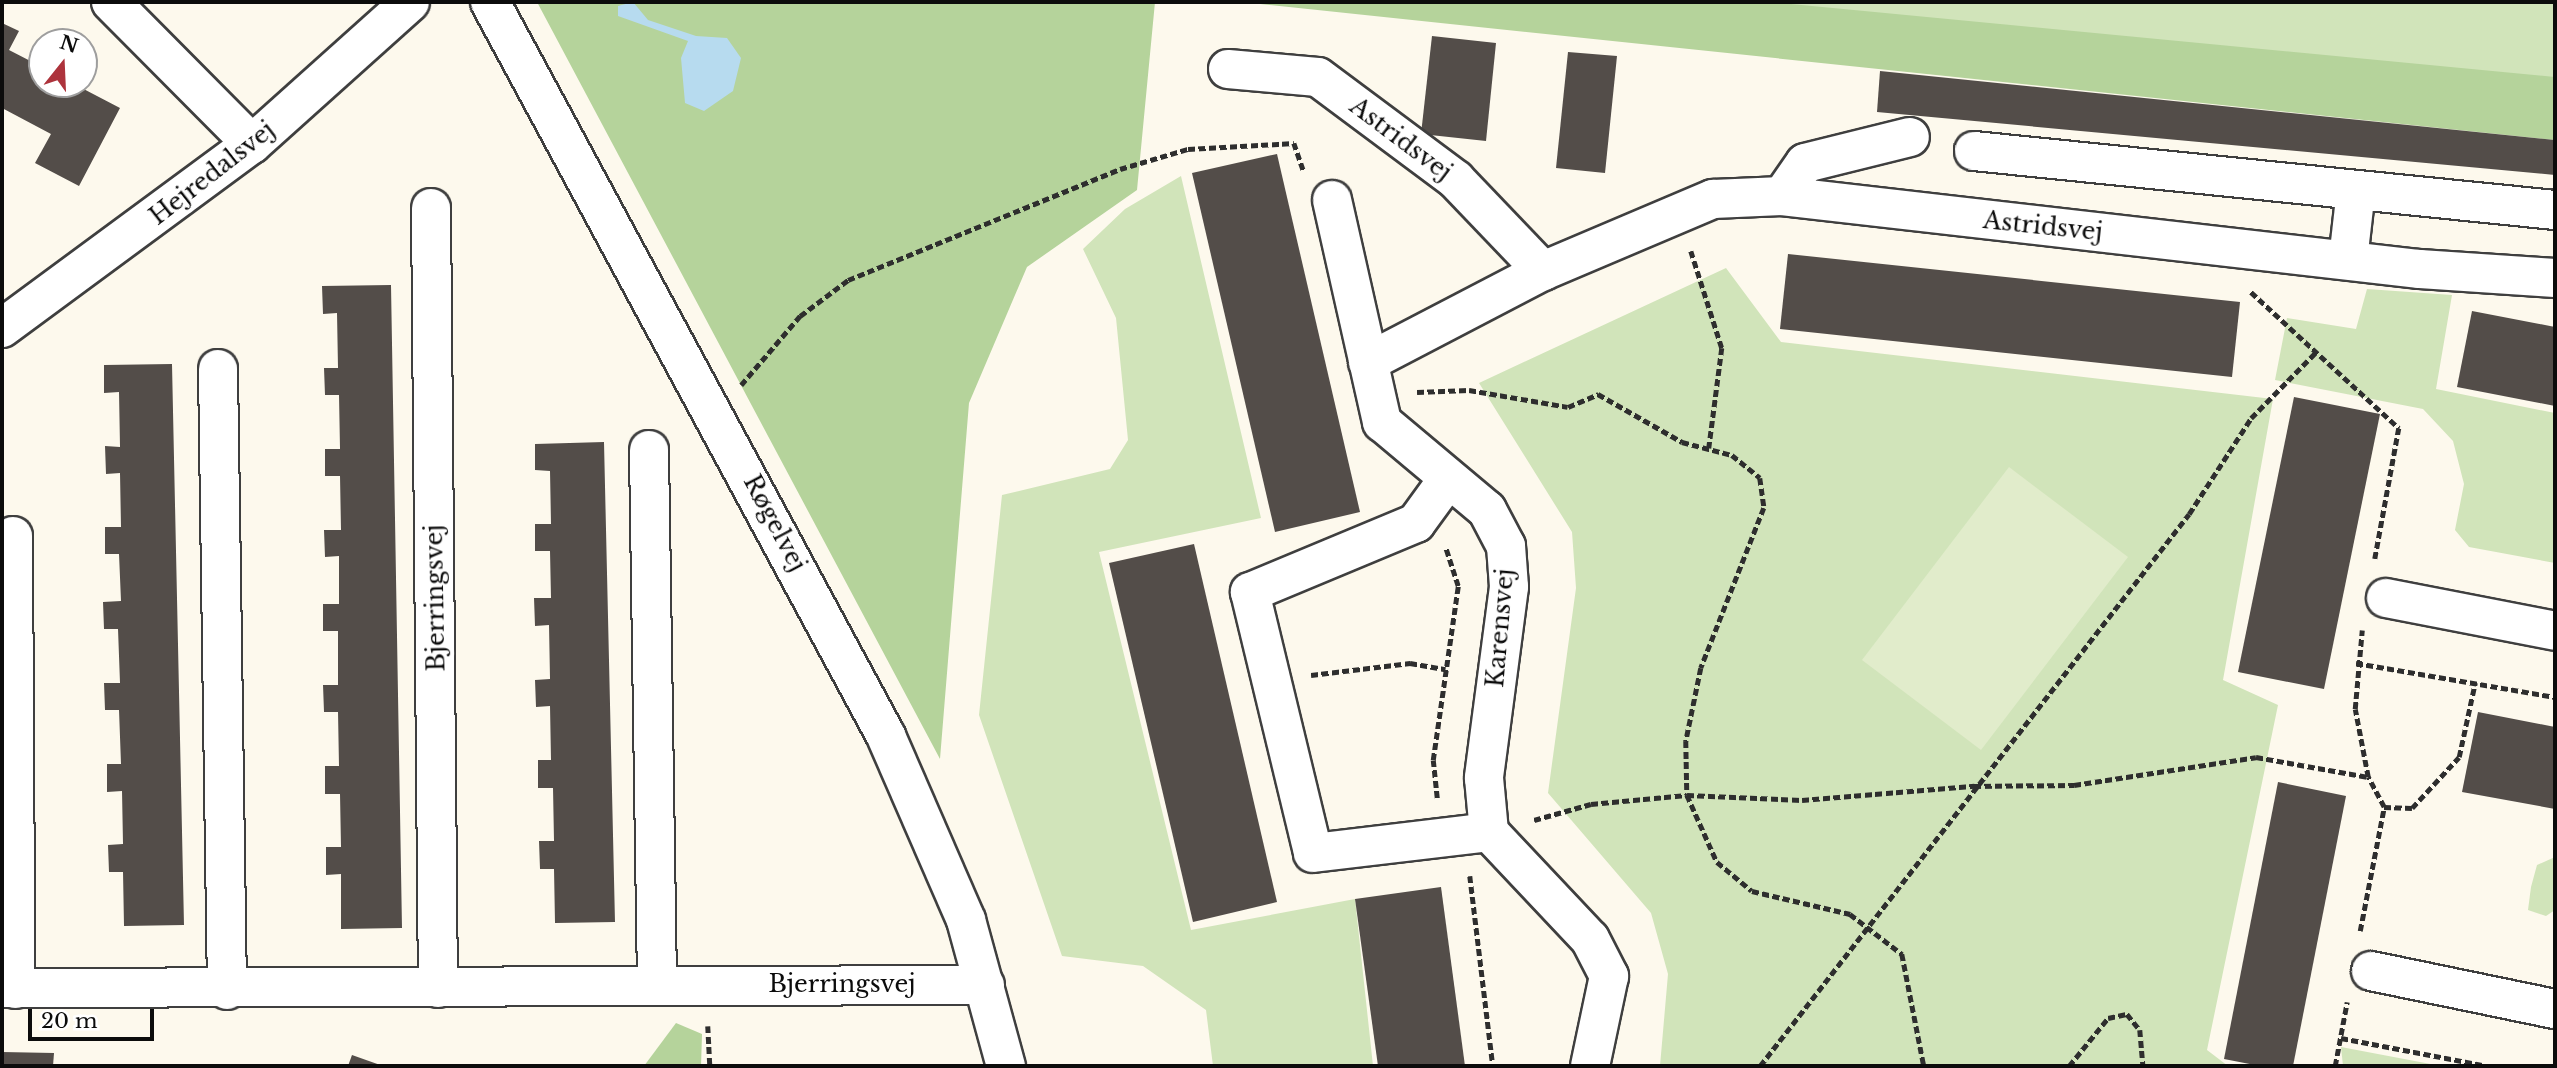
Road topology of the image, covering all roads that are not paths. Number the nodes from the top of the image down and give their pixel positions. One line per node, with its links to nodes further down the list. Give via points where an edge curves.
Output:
1 (111, 2): 6 (street)
2 (410, 2): 6 (street, Hejredalsvej)
3 (490, 2): 27 (street, Røgelvej, via 716,414 939,846)
4 (1228, 69): 14 (street, Astridsvej, via 1318,77 1456,180)
5 (1910, 137): 9 (street, via 1805,163)
6 (253, 144): 16 (street, Hejredalsvej)
7 (1974, 151): 8 (street)
8 (2356, 190): 12 (street); 13 (street)
9 (1782, 196): 13 (street, Astridsvej); 14 (street, Astridsvej, via 1713,199)
10 (1332, 200): 17 (street, Karensvej)
11 (431, 208): 29 (street, Bjerringsvej)
12 (2555, 210)
13 (2348, 260): 15 (street, Astridsvej)
14 (1543, 271): 17 (street, Astridsvej)
15 (2555, 278)
16 (2, 328)
17 (1368, 362): 20 (street, Karensvej, via 1382,422)
18 (218, 369): 30 (street)
19 (649, 450): 26 (street)
20 (1438, 493): 24 (street, Karensvej, via 1487,510 1506,546 1508,587 1484,778); 24 (street, via 1416,523 1250,592 1312,853)
21 (13, 536): 28 (street, Bjerringsvej)
22 (2374, 596): 23 (street)
23 (2555, 631)
24 (1465, 834): 33 (street, via 1590,939 1609,976)
25 (2360, 966): 31 (street)
26 (657, 983): 27 (street, Bjerringsvej); 29 (street, Bjerringsvej)
27 (985, 985): 32 (street, Røgelvej)
28 (8, 988): 30 (street, Bjerringsvej)
29 (439, 988): 30 (street, Bjerringsvej)
30 (227, 990)
31 (2555, 1009)
32 (1006, 1066)
33 (1590, 1066)

